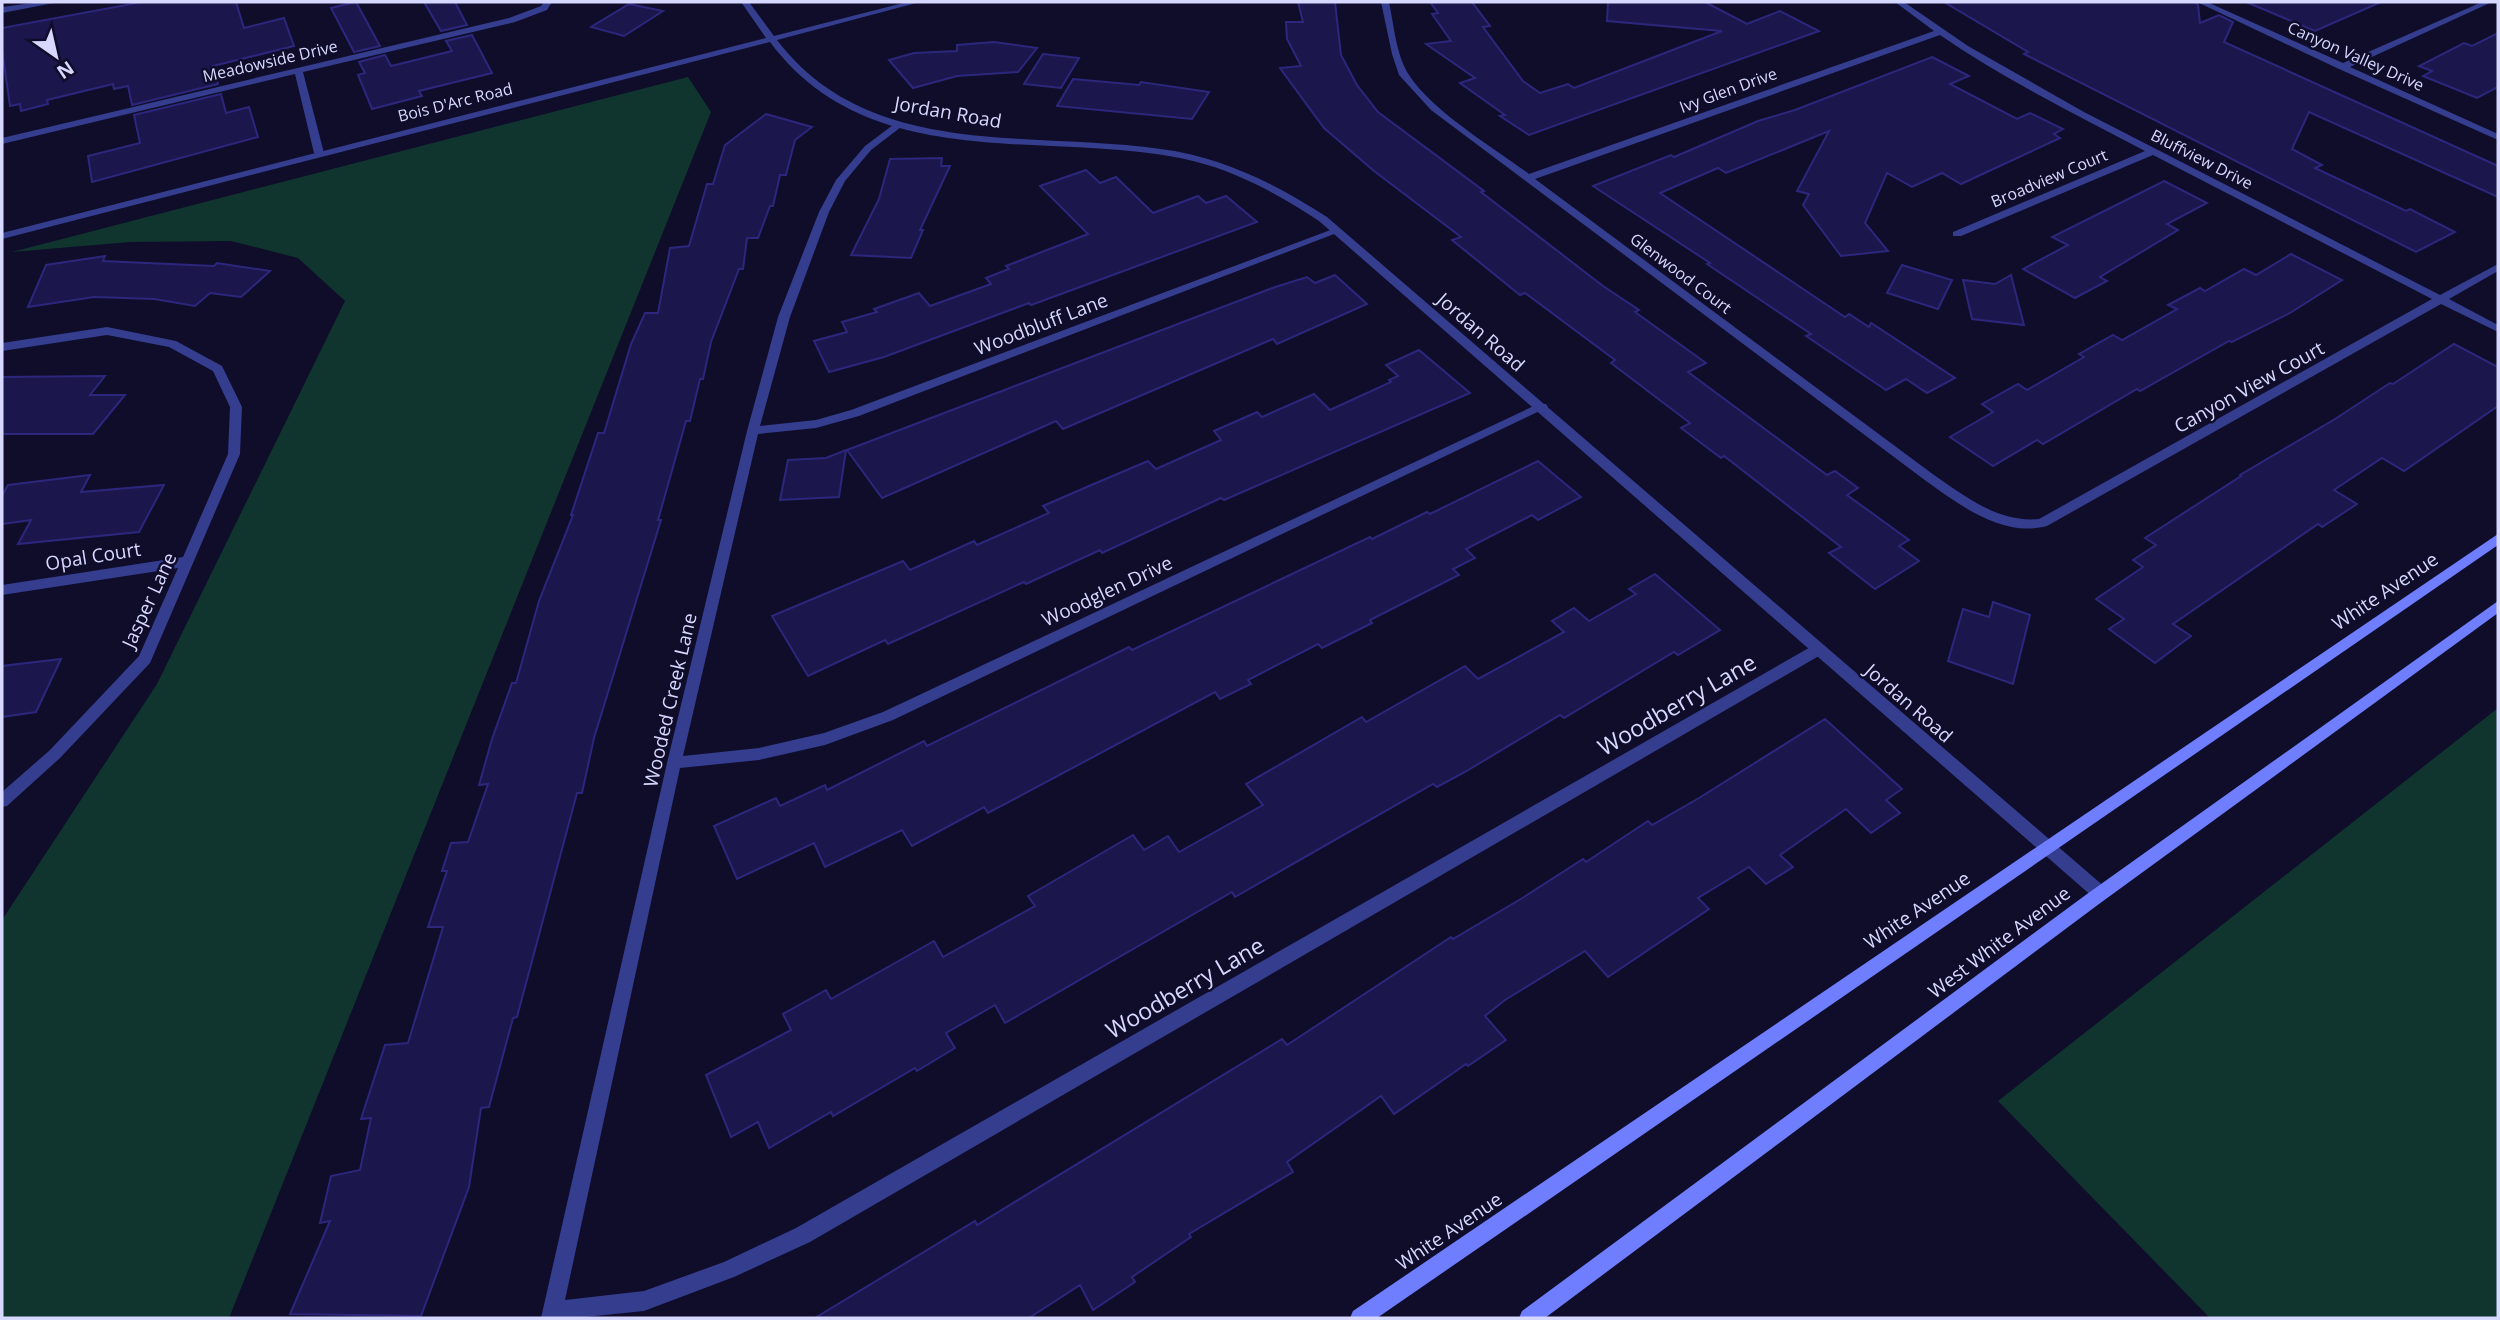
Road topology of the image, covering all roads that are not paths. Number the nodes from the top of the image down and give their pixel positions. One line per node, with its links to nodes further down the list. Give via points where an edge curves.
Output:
1 (55, 2): 9 (street)
2 (745, 2): 11 (street, Jordan Road)
3 (916, 2): 11 (street, Bois D'Arc Road)
4 (1385, 2): 19 (street, Glenwood Court, via 1396,54 1415,90)
5 (1899, 2): 10 (street, Bluffview Drive)
6 (2201, 2): 12 (street, Canyon Valley Drive)
7 (2488, 2): 12 (street)
8 (546, 5): 13 (street, Meadowside Drive, via 512,20)
9 (2, 10)
10 (1939, 32): 17 (street, Bluffview Drive); 19 (street, Ivy Glen Drive)
11 (772, 37): 14 (street, Jordan Road, via 821,90 856,110); 18 (street, Bois D'Arc Road)
12 (2342, 67): 15 (street, Canyon Valley Drive)
13 (298, 71): 16 (street, Meadowside Drive); 18 (street)
14 (900, 124): 20 (street, Jordan Road, via 948,134 1117,147 1204,161 1293,198); 28 (street, Wooded Creek Lane, via 867,148 841,180 824,212 784,317)
15 (2498, 137)
16 (2, 141)
17 (2153, 151): 21 (street, Broadview Court); 24 (street, Bluffview Drive)
18 (319, 153): 22 (street, Bois D'Arc Road)
19 (1527, 178): 29 (street, Glenwood Court, via 1930,478 1989,515)
20 (1336, 231): 27 (street, Jordan Road); 28 (street, Woodbluff Lane, via 855,413 816,424)
21 (1957, 234)
22 (2, 236)
23 (2498, 267): 24 (street, Canyon View Court)
24 (2441, 300): 25 (street, Bluffview Drive); 29 (street, Canyon View Court, via 2042,523)
25 (2498, 329)
26 (2, 347): 31 (street, Jasper Lane, via 107,331 173,344 218,369 236,407 234,454)
27 (1542, 407): 34 (street, Jordan Road); 35 (street, Woodglen Drive, via 888,716 825,739 759,754)
28 (753, 431): 35 (street, Wooded Creek Lane)
29 (2014, 522)
30 (2498, 539): 37 (main road, White Avenue)
31 (189, 561): 32 (street, Opal Court); 36 (street, Jasper Lane, via 145,659 55,754)
32 (2, 590)
33 (2498, 606): 38 (main road, West White Avenue)
34 (1819, 649): 37 (street, Jordan Road); 39 (street, Woodberry Lane, via 803,1235 644,1301)
35 (674, 763): 39 (street, Wooded Creek Lane)
36 (2, 801)
37 (2047, 846): 38 (street, Jordan Road); 40 (main road, White Avenue)
38 (2101, 893): 41 (main road, West White Avenue)
39 (552, 1314)
40 (1360, 1318)
41 (1529, 1318)

